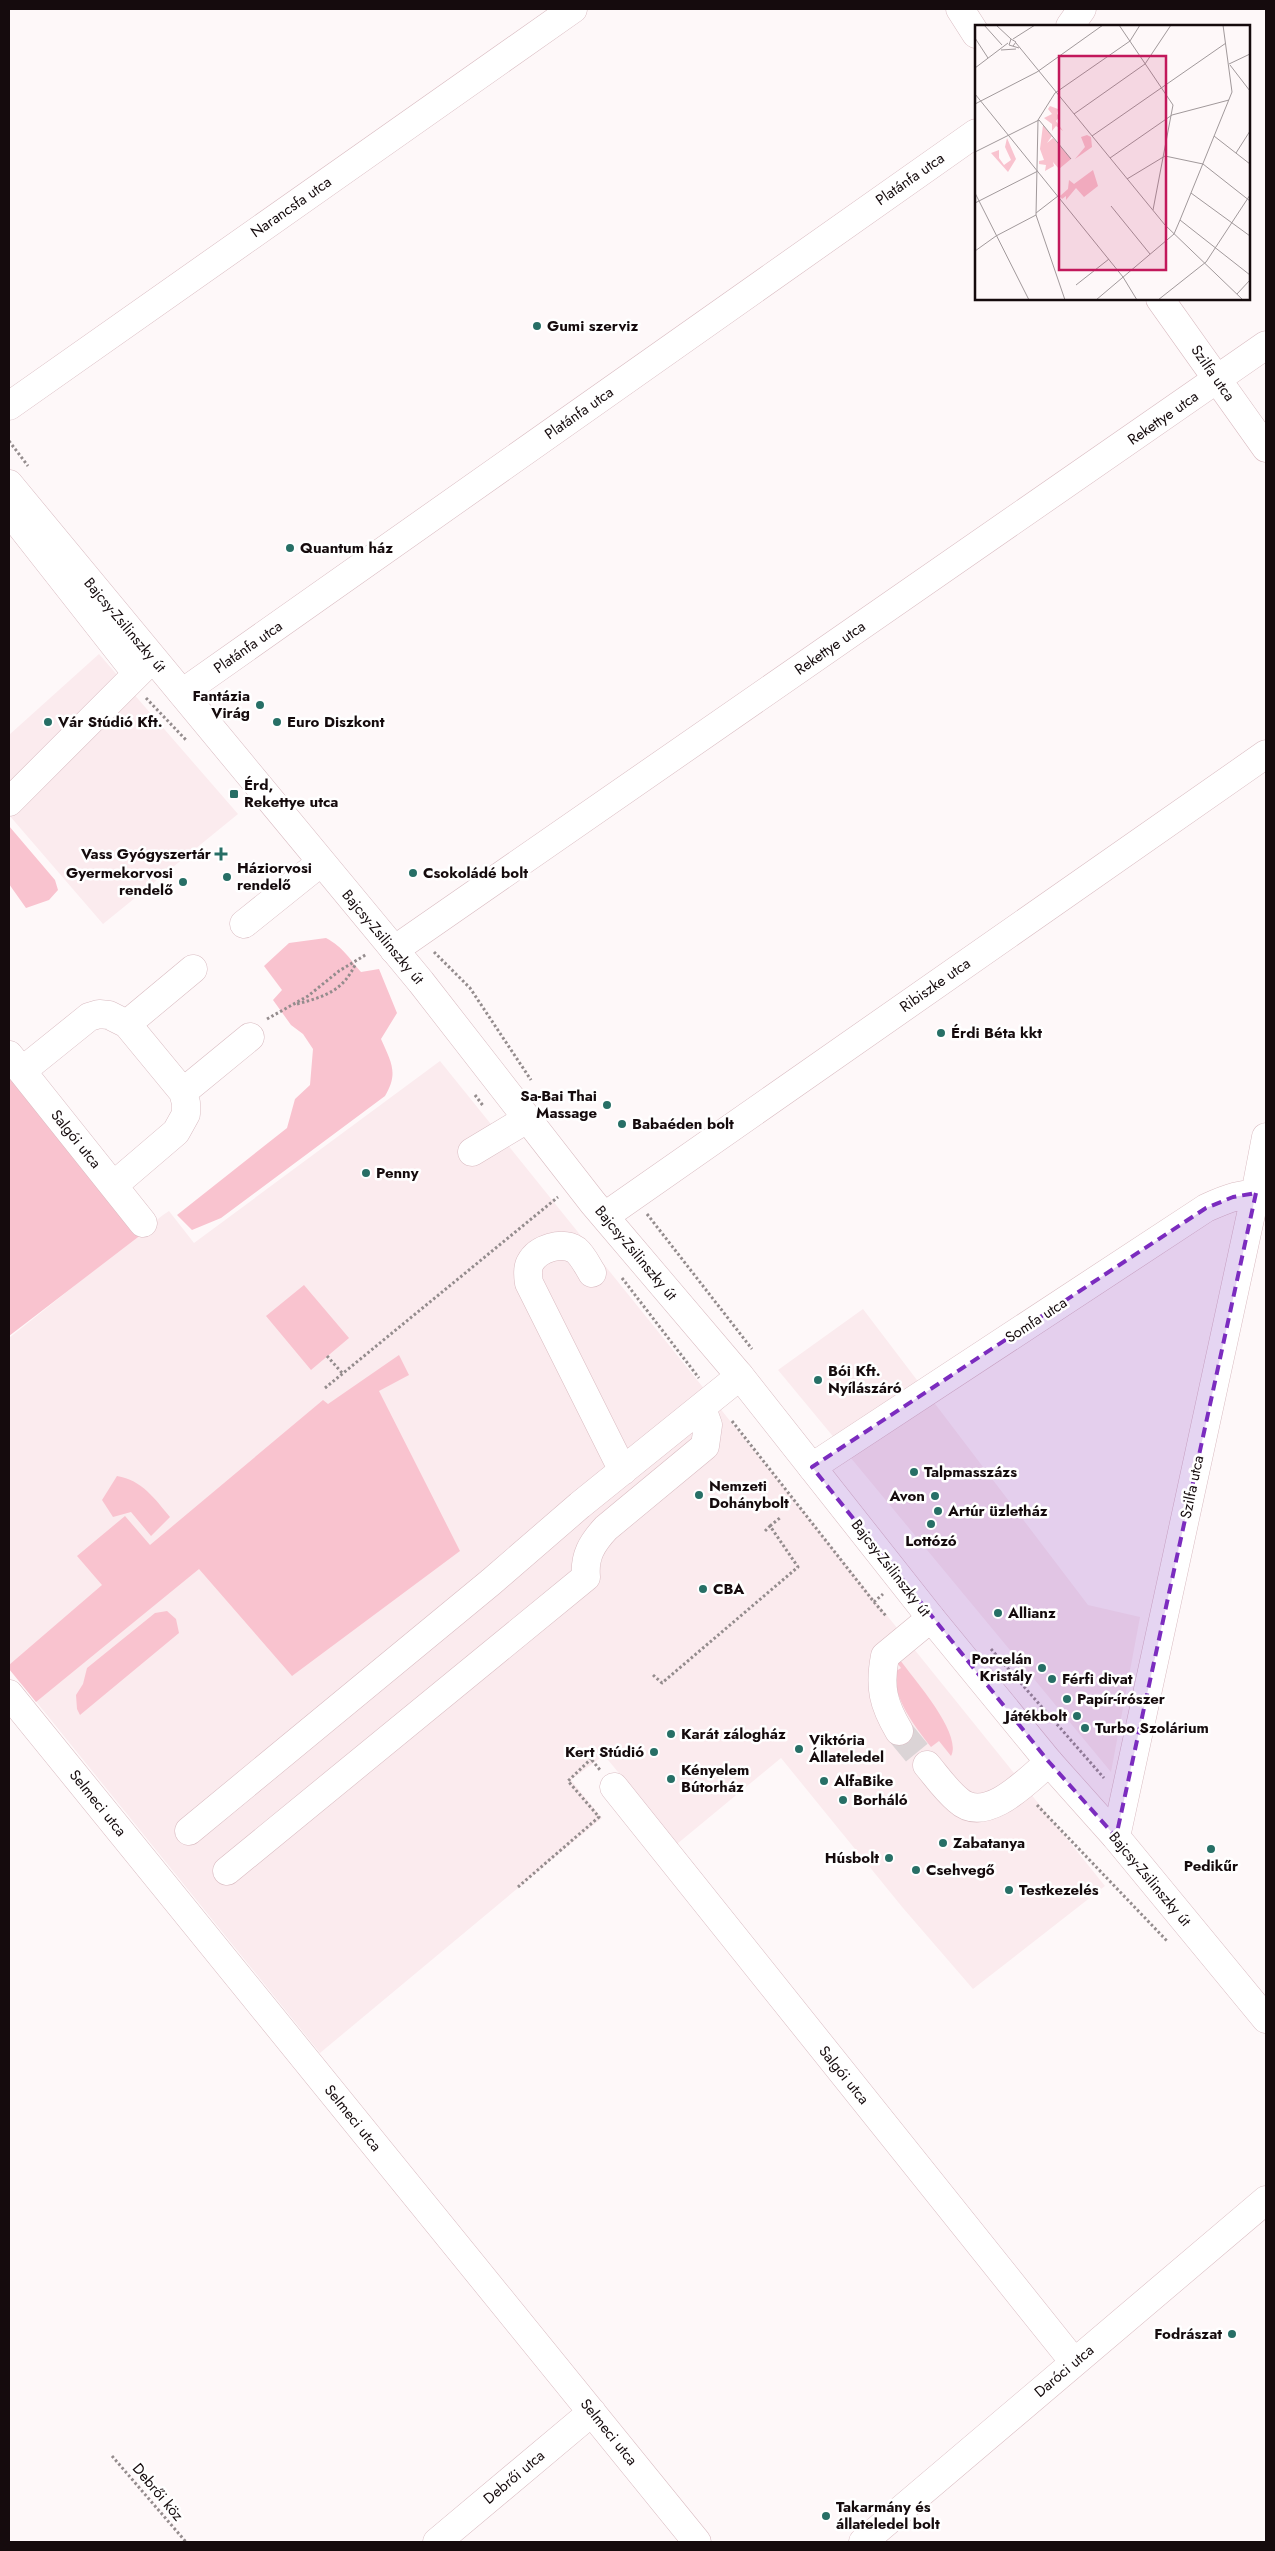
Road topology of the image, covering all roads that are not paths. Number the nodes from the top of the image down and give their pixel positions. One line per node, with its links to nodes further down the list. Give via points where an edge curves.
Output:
1 (573, 9): 10 (street, Narancsfa utca)
2 (960, 9): 5 (street)
3 (1082, 9): 4 (street)
4 (1071, 25)
5 (975, 32)
6 (975, 134): 15 (street, Platánfa utca)
7 (1161, 300): 9 (street, Szilfa utca)
8 (1266, 345): 9 (street, Rekettye utca)
9 (1217, 380): 11 (street, Szilfa utca); 20 (street, Rekettye utca)
10 (9, 406)
11 (1266, 448)
12 (9, 484): 14 (street, Bajcsy-Zsilinszky út)
13 (9, 511): 14 (street)
14 (145, 666): 15 (street, Bajcsy-Zsilinszky út); 17 (street)
15 (182, 693): 18 (street, Bajcsy-Zsilinszky út)
16 (1266, 754): 31 (street, Ribiszke utca)
17 (9, 802)
18 (320, 863): 19 (street); 20 (street, Bajcsy-Zsilinszky út)
19 (244, 924)
20 (381, 951): 26 (street, Bajcsy-Zsilinszky út)
21 (193, 969): 22 (street)
22 (127, 1024): 24 (street, via 99,1014 89,1017); 25 (street)
23 (250, 1037): 25 (street)
24 (15, 1063): 29 (street, Salgói utca)
25 (183, 1092): 29 (street, via 186,1114 183,1124)
26 (527, 1119): 28 (street); 31 (street, Bajcsy-Zsilinszky út)
27 (1266, 1136): 30 (street, Szilfa utca)
28 (472, 1152)
29 (114, 1185): 32 (street, Salgói utca)
30 (1261, 1194): 36 (street, Somfa utca, via 1233,1196 1206,1208); 45 (street, Szilfa utca)
31 (605, 1216): 34 (street, Bajcsy-Zsilinszky út)
32 (143, 1223)
33 (592, 1273): 37 (street, via 581,1255 562,1246 550,1247 538,1254 530,1263 528,1275 529,1283)
34 (740, 1376): 35 (street); 36 (street, Bajcsy-Zsilinszky út)
35 (708, 1403): 37 (street); 46 (street, via 705,1446 594,1541 585,1566 586,1577)
36 (812, 1467): 38 (street, Bajcsy-Zsilinszky út)
37 (623, 1471): 44 (street)
38 (931, 1618): 40 (street, via 885,1656 882,1691 887,1711); 41 (street, Bajcsy-Zsilinszky út)
39 (9, 1694): 50 (street, Selmeci utca)
40 (900, 1731)
41 (1049, 1762): 42 (street, via 1000,1802 981,1807 959,1802); 45 (street, Bajcsy-Zsilinszky út)
42 (927, 1765)
43 (614, 1787): 49 (street, Salgói utca)
44 (189, 1831)
45 (1116, 1837): 47 (street, Bajcsy-Zsilinszky út)
46 (228, 1871)
47 (1266, 2019)
48 (1266, 2200): 49 (street, Daróci utca)
49 (1074, 2362): 53 (street, Daróci utca)
50 (592, 2412): 51 (street, Debrői utca); 52 (street, Selmeci utca)
51 (436, 2542)
52 (697, 2542)
53 (863, 2542)

